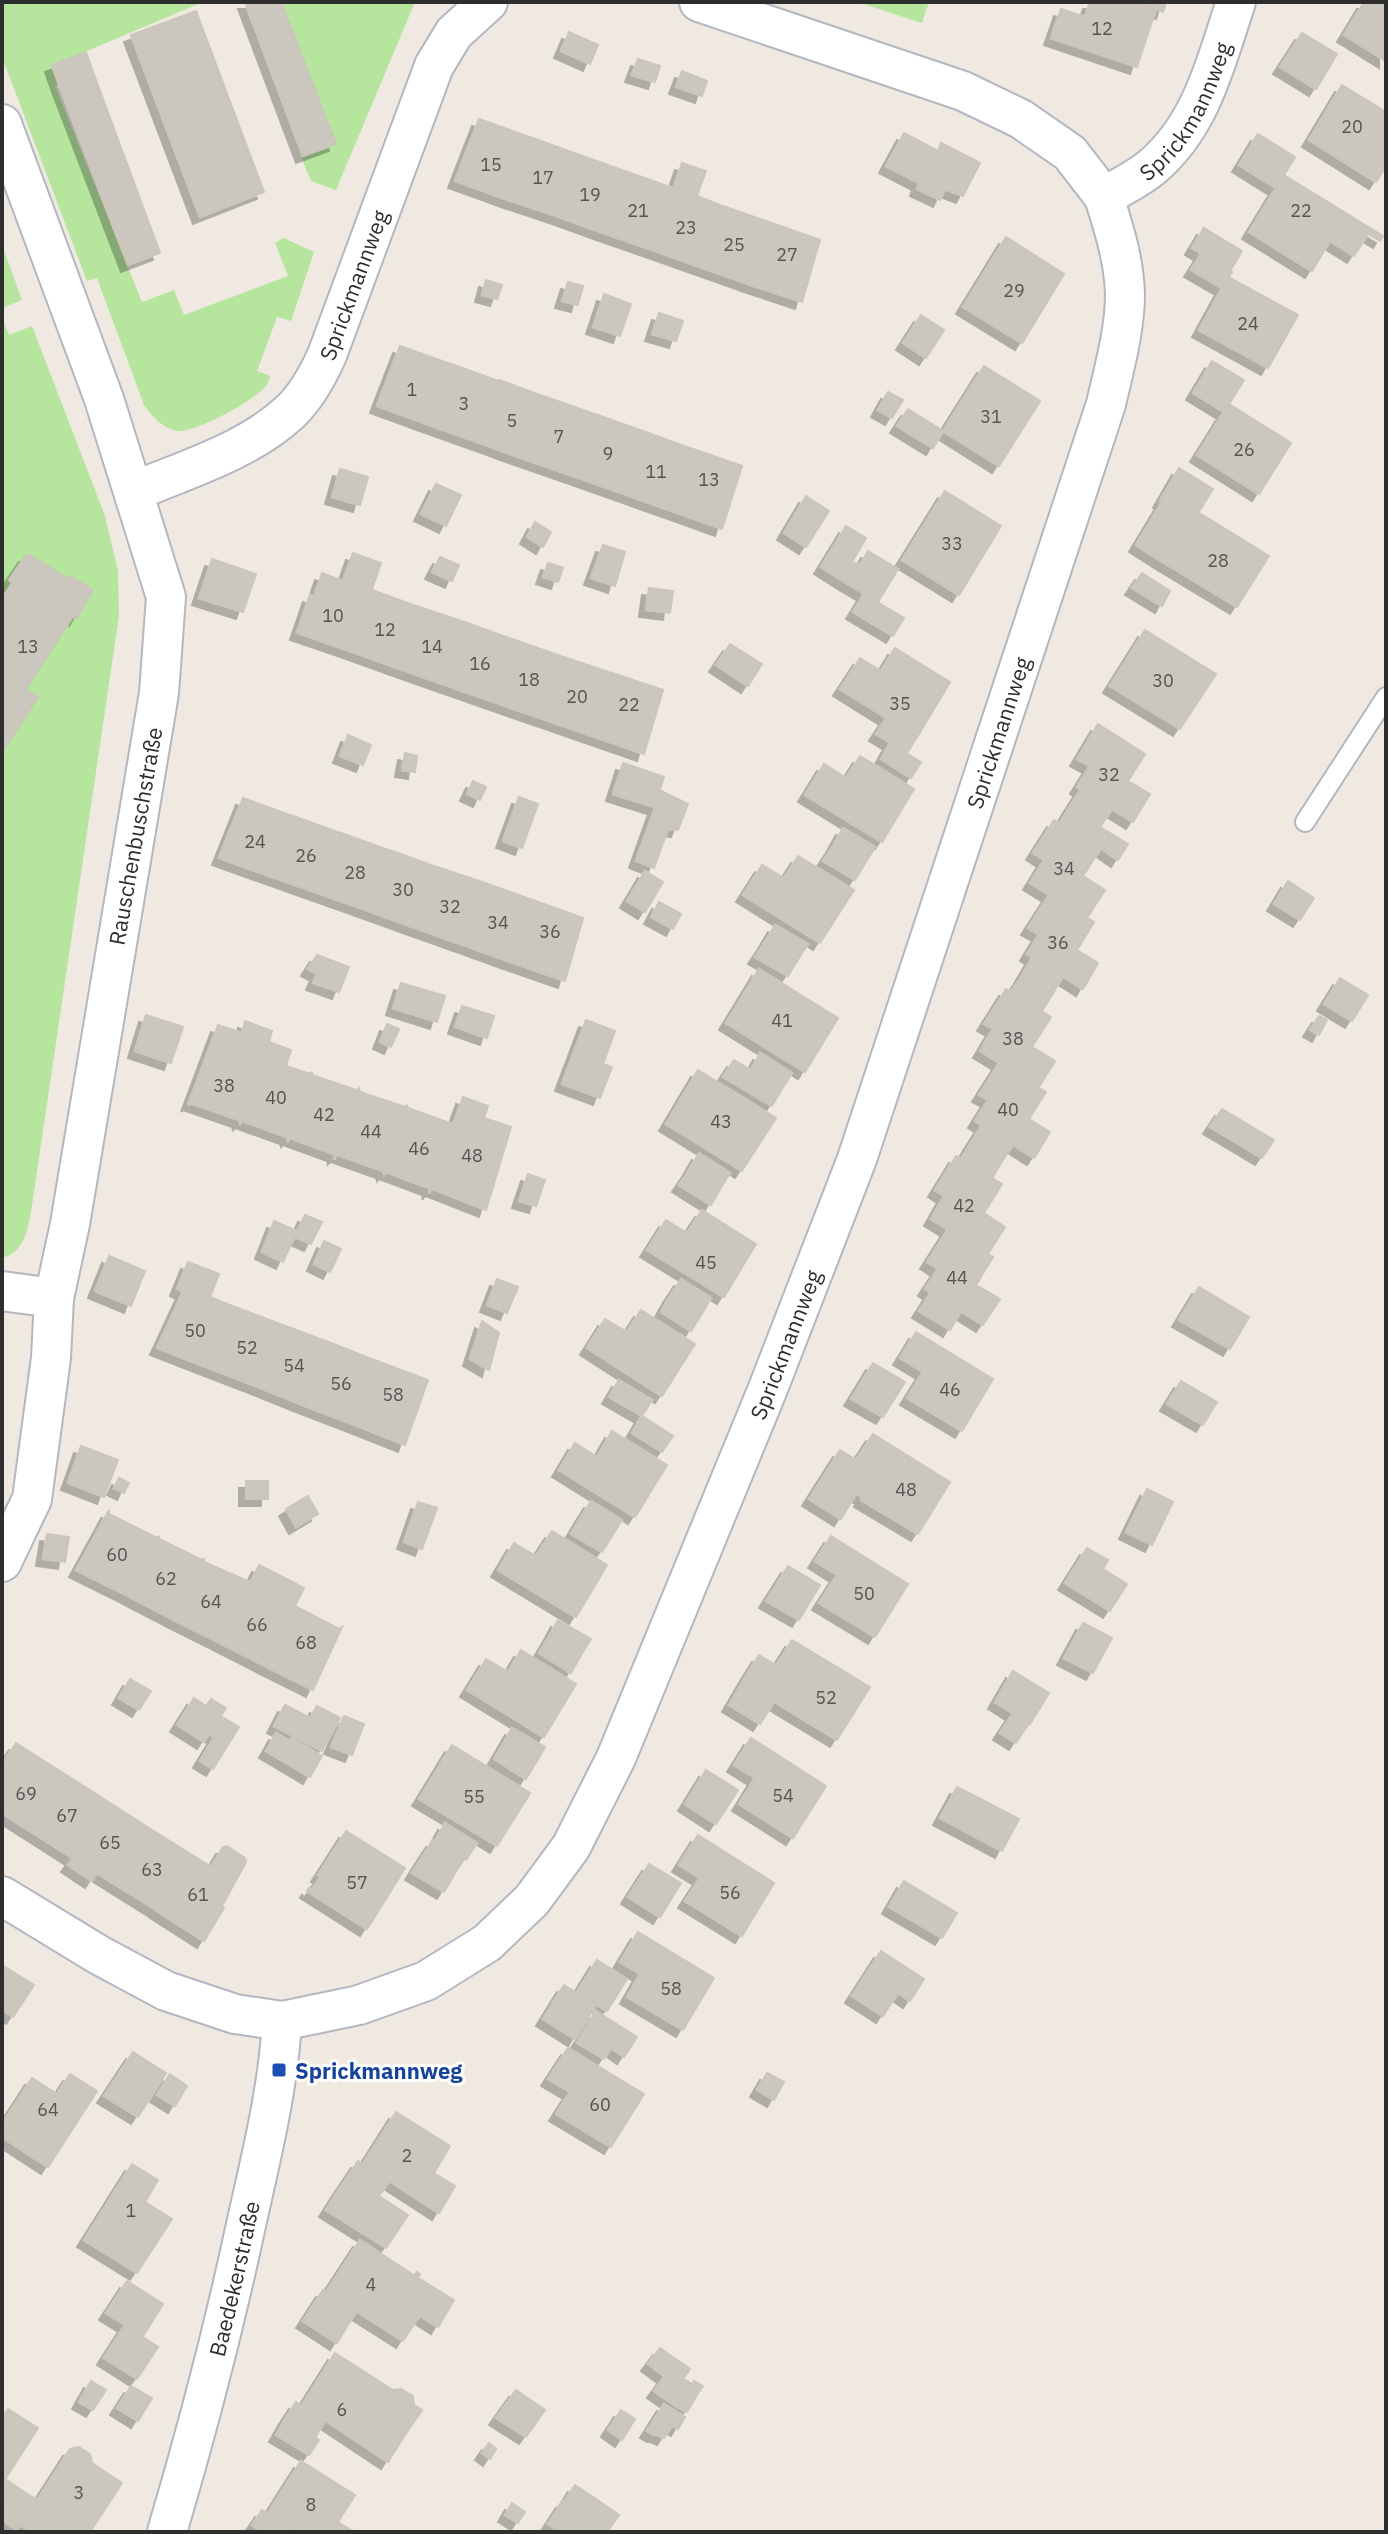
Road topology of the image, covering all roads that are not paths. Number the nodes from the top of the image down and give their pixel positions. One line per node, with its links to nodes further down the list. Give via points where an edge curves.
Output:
1 (488, 2): 6 (street, Sprickmannweg, via 454,33 434,66 314,383 268,430)
2 (699, 2): 5 (street, Sprickmannweg, via 963,91 1021,119 1070,153)
3 (1236, 2): 5 (street, Sprickmannweg, via 1203,100 1181,137 1151,167)
4 (2, 124): 6 (street, Rauschenbuschstraße)
5 (1104, 197): 13 (street, Sprickmannweg, via 1119,245 1125,295 1106,404 857,1159 616,1758 571,1847 532,1900 487,1943 426,1981 359,2005)
6 (135, 491): 10 (street, Rauschenbuschstraße, via 166,597 159,693)
7 (1386, 697): 8 (lane)
8 (1305, 822)
9 (2, 1291): 10 (street)
10 (54, 1298): 11 (street, Rauschenbuschstraße, via 32,1499)
11 (2, 1562)
12 (2, 1896): 13 (street, Sprickmannweg, via 166,1991 235,2014)
13 (282, 2021): 14 (street, Baedekerstraße, via 279,2070 242,2251)
14 (167, 2532)

